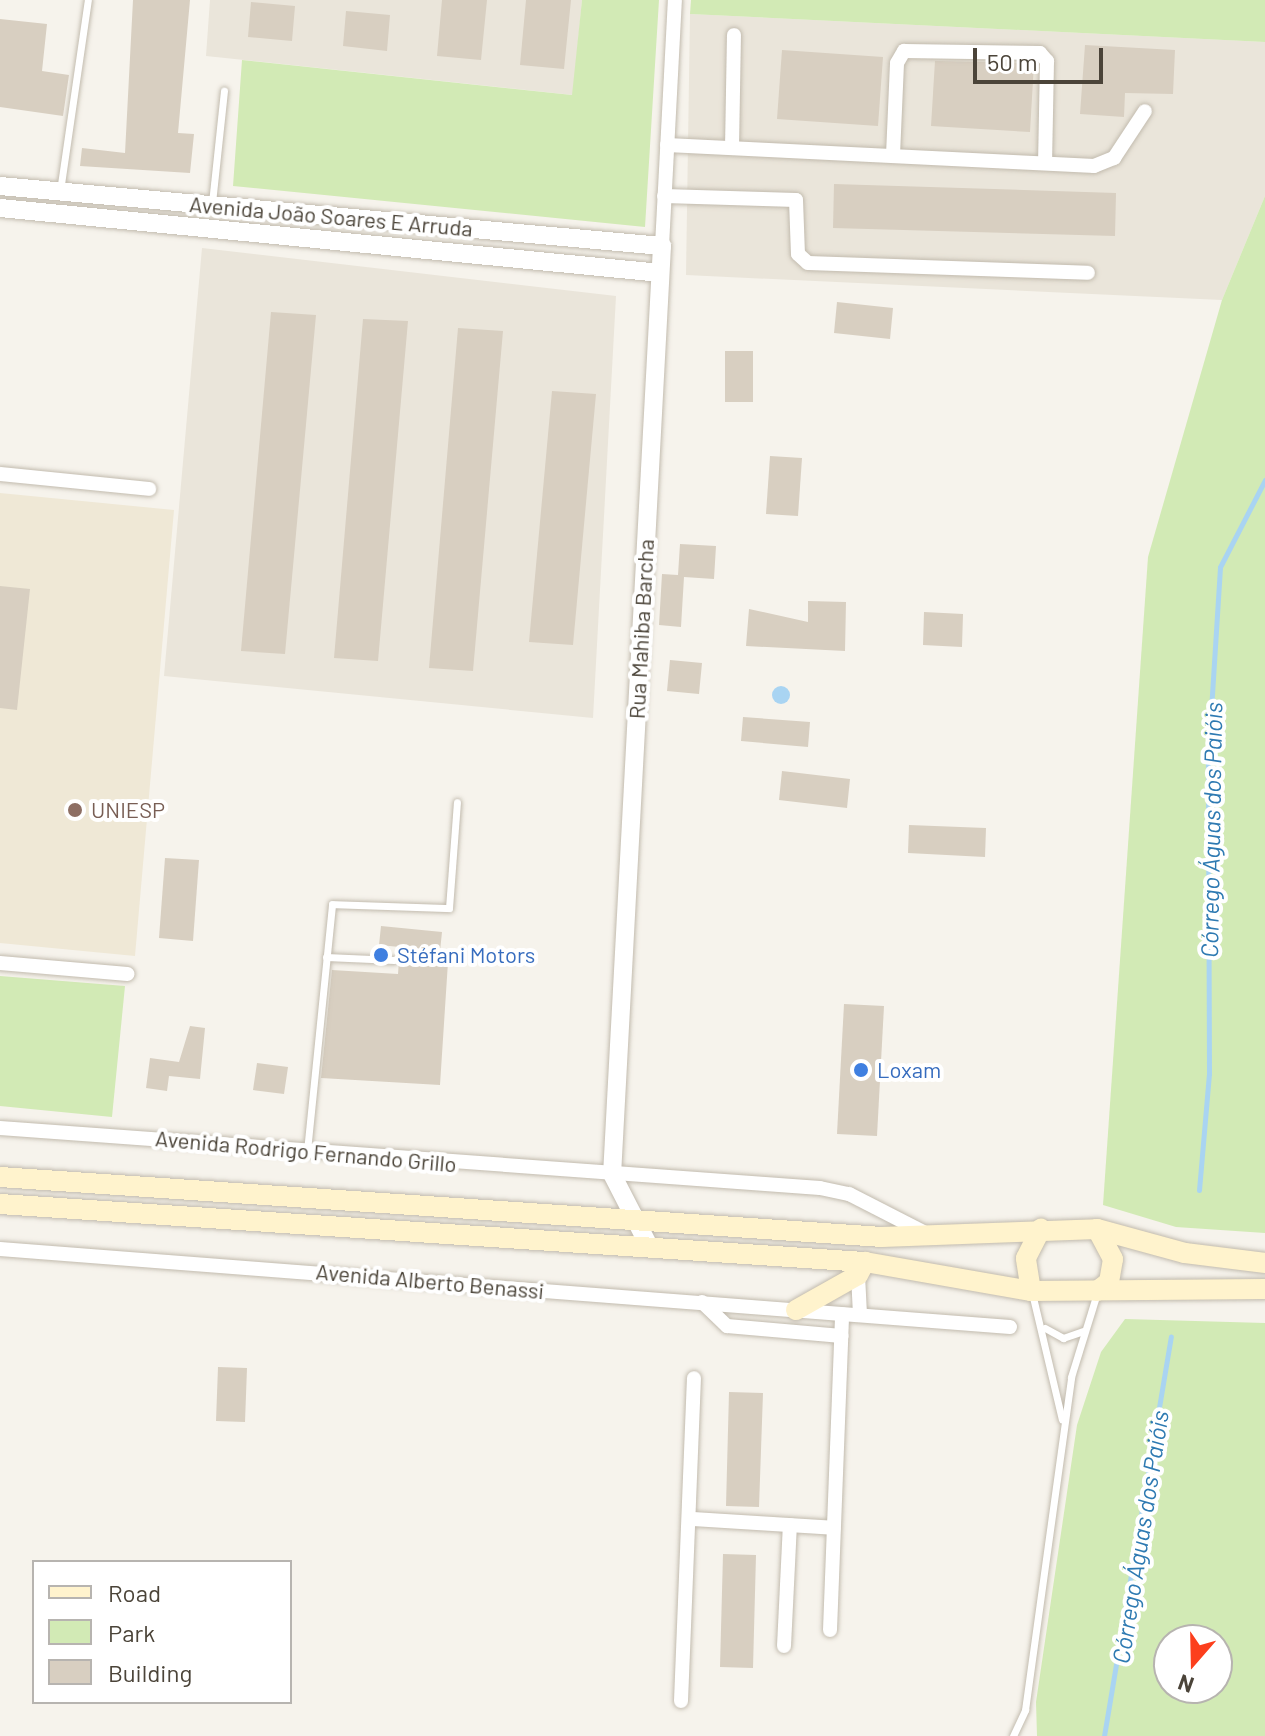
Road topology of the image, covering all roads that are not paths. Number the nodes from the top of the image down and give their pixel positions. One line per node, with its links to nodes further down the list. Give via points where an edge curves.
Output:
1 (88, 0): 11 (lane)
2 (675, 0): 6 (street, Rua Mahiba Barcha)
3 (734, 35): 7 (street)
4 (224, 91): 13 (lane)
5 (1145, 111): 9 (street, via 1105,164)
6 (667, 145): 7 (street); 12 (street, Rua Mahiba Barcha)
7 (732, 148): 8 (street)
8 (893, 155): 9 (street); 9 (street, via 897,63 904,51 1040,53 1047,61)
9 (1045, 163)
10 (0, 186): 11 (street, Avenida João Soares E Arruda)
11 (60, 191): 13 (street, Avenida João Soares E Arruda); 15 (street)
12 (664, 196): 17 (street, Rua Mahiba Barcha); 20 (street, via 796,200 798,254 808,263)
13 (212, 205): 16 (street, Avenida João Soares E Arruda)
14 (0, 208): 15 (street, Avenida João Soares E Arruda)
15 (58, 214): 18 (street, Avenida João Soares E Arruda)
16 (504, 232): 17 (street, Avenida João Soares E Arruda); 18 (street)
17 (662, 246): 19 (street, Rua Mahiba Barcha)
18 (501, 259): 19 (street, Avenida João Soares E Arruda)
19 (660, 273): 30 (street, Rua Mahiba Barcha)
20 (1088, 273)
21 (0, 474): 22 (street)
22 (149, 489)
23 (457, 802): 24 (lane, via 449,908 332,904)
24 (326, 957): 25 (lane); 29 (lane)
25 (394, 960)
26 (0, 963): 27 (street)
27 (128, 974)
28 (0, 1128): 29 (street, Avenida Rodrigo Fernando Grillo)
29 (307, 1152): 30 (street, Avenida Rodrigo Fernando Grillo)
30 (612, 1174): 33 (street, Rua Mahiba Barcha); 36 (street, Avenida Rodrigo Fernando Grillo, via 820,1188 849,1194)
31 (0, 1177): 33 (main road)
32 (0, 1204): 37 (main road)
33 (634, 1220): 36 (main road); 37 (street, Rua Mahiba Barcha)
34 (1041, 1229): 35 (main road); 36 (main road); 42 (main road, via 1026,1258)
35 (1097, 1229): 39 (main road, via 1185,1253); 43 (main road, via 1113,1259 1109,1282)
36 (928, 1235)
37 (650, 1248): 40 (main road)
38 (0, 1249): 44 (street, Avenida Alberto Benassi)
39 (1265, 1263)
40 (862, 1269): 42 (main road); 45 (main road); 47 (street)
41 (1265, 1289): 43 (main road)
42 (1031, 1291): 43 (main road); 49 (lane)
43 (1097, 1291): 50 (lane)
44 (702, 1302): 45 (street, Avenida Alberto Benassi); 51 (street, via 727,1326)
45 (796, 1310): 46 (street, Avenida Alberto Benassi)
46 (842, 1314): 47 (street, Avenida Alberto Benassi); 51 (street)
47 (860, 1315): 48 (street, Avenida Alberto Benassi)
48 (1010, 1327)
49 (1045, 1328): 50 (lane, via 1063,1338); 53 (lane)
50 (1083, 1331): 53 (lane)
51 (842, 1336): 56 (street)
52 (694, 1378): 54 (street)
53 (1064, 1430): 60 (lane, via 1025,1710)
54 (692, 1519): 55 (street); 59 (street)
55 (790, 1525): 56 (street); 58 (street)
56 (834, 1528): 57 (street)
57 (830, 1630)
58 (784, 1646)
59 (681, 1701)
60 (1013, 1736)

